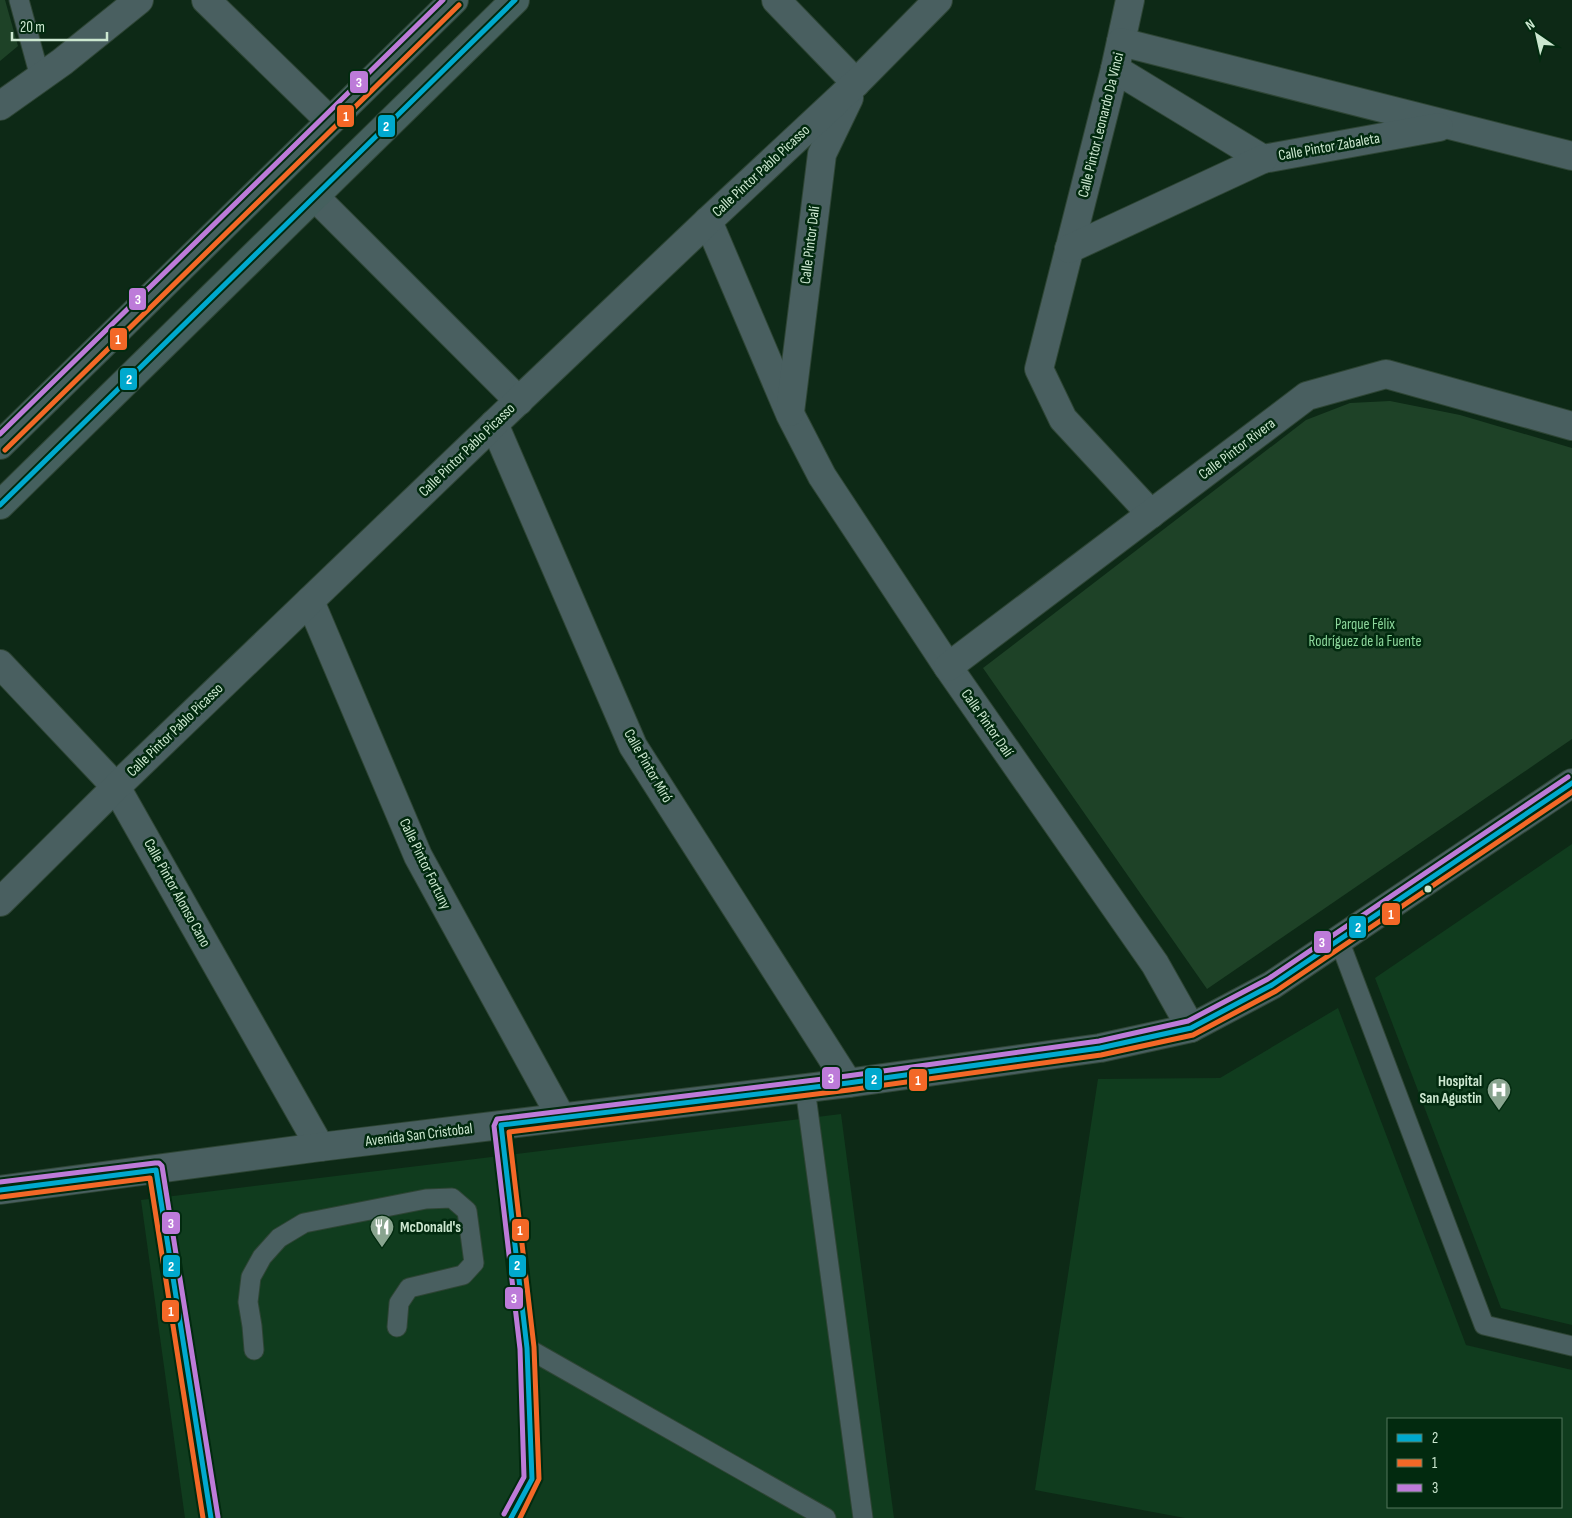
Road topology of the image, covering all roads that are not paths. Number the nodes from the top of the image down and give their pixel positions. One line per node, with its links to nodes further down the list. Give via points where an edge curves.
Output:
1 (19, 0): 11 (lane)
2 (139, 0): 11 (street)
3 (206, 0): 14 (street)
4 (454, 0): 14 (main road)
5 (515, 0): 18 (main road)
6 (776, 0): 12 (street)
7 (938, 0): 12 (street, Calle Pintor Pablo Picasso)
8 (1130, 0): 9 (street, Calle Pintor Leonardo Da Vinci)
9 (1122, 42): 10 (street, Calle Pintor Leonardo Da Vinci); 15 (street, Calle Pintor Zabaleta)
10 (1115, 69): 17 (street, Calle Pintor Zabaleta); 20 (street, Calle Pintor Leonardo Da Vinci)
11 (40, 77): 13 (street)
12 (856, 83): 19 (street, Calle Pintor Pablo Picasso); 22 (street, Calle Pintor Dalí, via 822,154)
13 (0, 106)
14 (330, 121): 25 (main road)
15 (1448, 125): 16 (street, Calle Pintor Zabaleta); 17 (street, Calle Pintor Zabaleta)
16 (1572, 156)
17 (1263, 159): 20 (street)
18 (315, 197): 21 (street); 26 (main road)
19 (708, 221): 21 (street, Calle Pintor Pablo Picasso); 22 (street, Calle Pintor Dalí)
20 (1069, 248): 27 (street, Calle Pintor Leonardo Da Vinci, via 1039,369 1063,419)
21 (519, 401): 23 (street, Calle Pintor Pablo Picasso)
22 (790, 414): 30 (street, Calle Pintor Dalí, via 822,476)
23 (494, 424): 28 (street, Calle Pintor Pablo Picasso); 36 (street, Calle Pintor Miró, via 632,746)
24 (1572, 426): 27 (street, Calle Pintor Rivera, via 1386,374 1306,396)
25 (0, 444)
26 (0, 505)
27 (1151, 514): 30 (street, Calle Pintor Rivera)
28 (310, 601): 32 (street, Calle Pintor Pablo Picasso); 38 (street, Calle Pintor Fortuny, via 418,856)
29 (0, 664): 32 (street, Calle Pintor Alonso Cano)
30 (948, 667): 35 (street, Calle Pintor Dalí, via 1155,964)
31 (1572, 783): 34 (street, Avenida San Cristobal)
32 (116, 787): 33 (street, Calle Pintor Pablo Picasso); 40 (street, Calle Pintor Alonso Cano)
33 (0, 902)
34 (1339, 940): 35 (street, Avenida San Cristobal, via 1272,985); 44 (lane, via 1484,1325)
35 (1191, 1028): 36 (street, Avenida San Cristobal, via 1100,1048)
36 (848, 1083): 37 (street, Avenida San Cristobal)
37 (805, 1088): 38 (street, Avenida San Cristobal); 50 (lane)
38 (561, 1117): 39 (street, Avenida San Cristobal)
39 (501, 1125): 40 (street, Avenida San Cristobal); 45 (lane)
40 (320, 1147): 41 (street, Avenida San Cristobal)
41 (156, 1170): 42 (street, Avenida San Cristobal); 47 (lane)
42 (0, 1190)
43 (398, 1327): 46 (lane, via 399,1304 409,1288 463,1275 474,1263 467,1212 452,1198 426,1199 304,1223 279,1238 262,1257 251,1277 248,1302)
44 (1572, 1346)
45 (527, 1348): 48 (lane, via 532,1479); 49 (lane)
46 (254, 1350)
47 (211, 1518)
48 (511, 1518)
49 (826, 1518)
50 (863, 1518)

